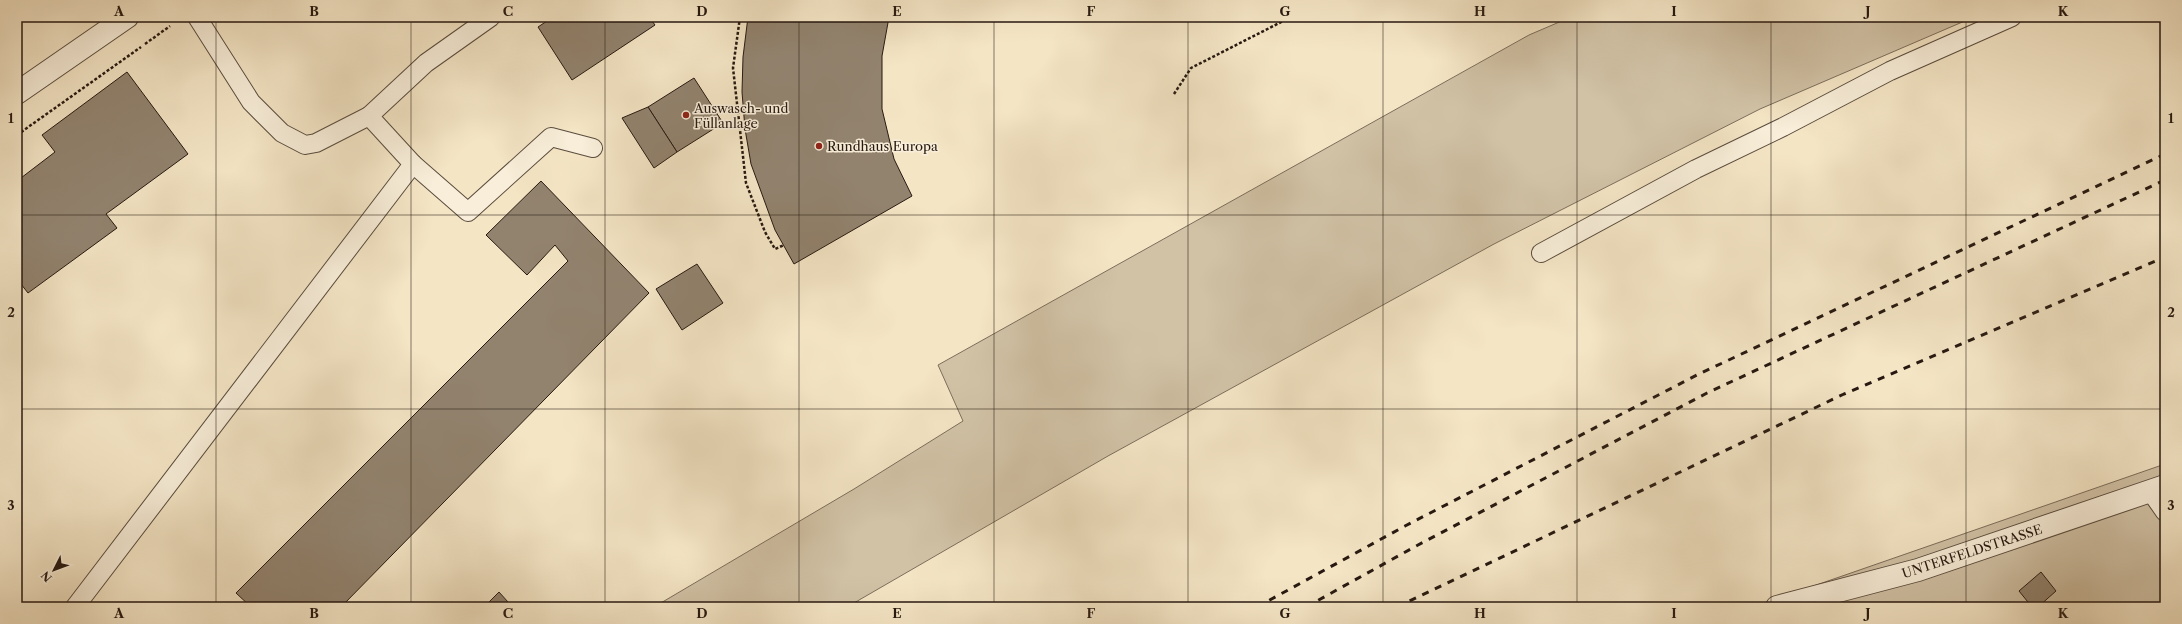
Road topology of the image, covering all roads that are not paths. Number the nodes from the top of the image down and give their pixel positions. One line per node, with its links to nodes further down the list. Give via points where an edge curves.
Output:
1 (196, 17): 6 (lane, via 251,102 282,133 305,145 316,143)
2 (491, 17): 6 (lane, via 426,63)
3 (2012, 17): 9 (lane, via 1890,71 1696,169)
4 (120, 19): 5 (street)
5 (17, 93)
6 (369, 116): 8 (lane)
7 (592, 148): 8 (lane, via 551,138 468,212)
8 (413, 164): 12 (lane)
9 (1541, 254)
10 (2158, 489): 11 (lane); 13 (street, UNTERFELDSTRASSE, via 1918,570)
11 (2165, 512)
12 (75, 607)
13 (1777, 607)

